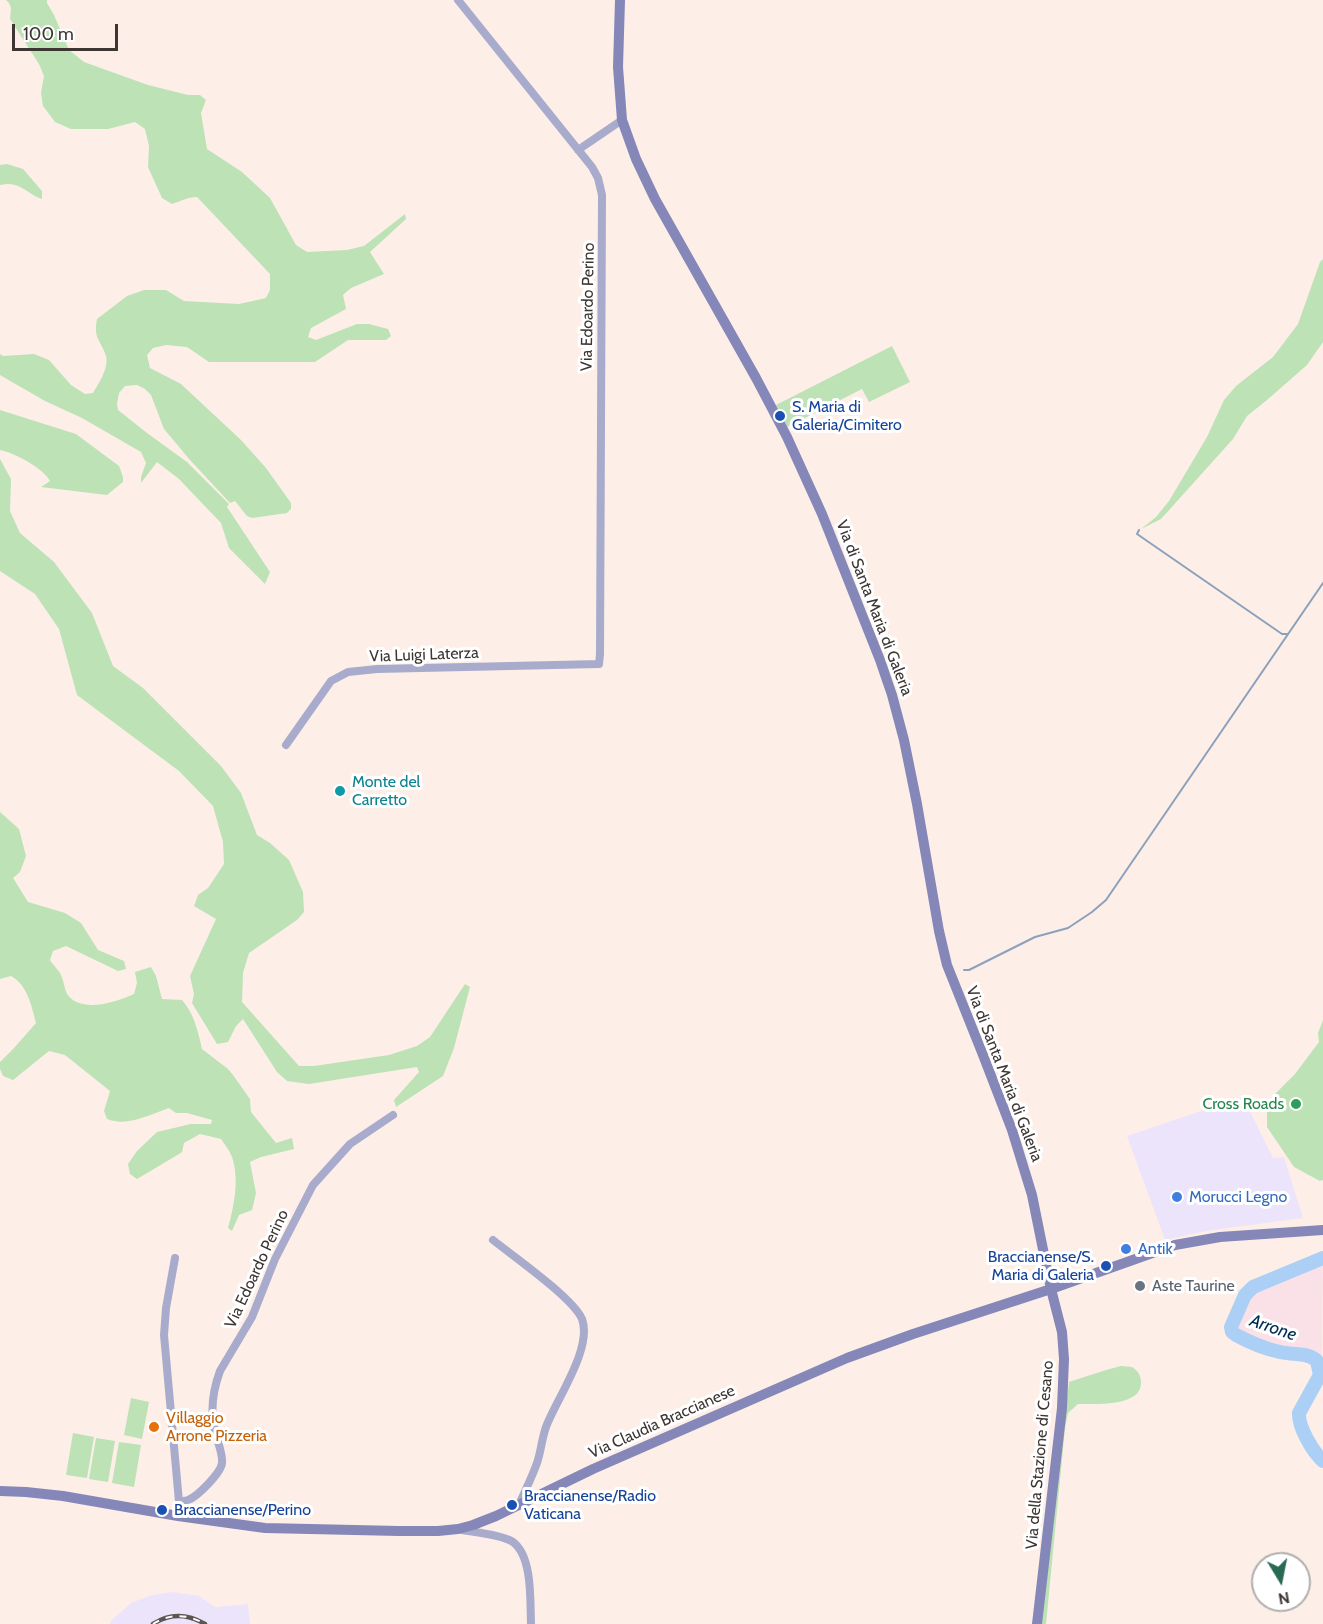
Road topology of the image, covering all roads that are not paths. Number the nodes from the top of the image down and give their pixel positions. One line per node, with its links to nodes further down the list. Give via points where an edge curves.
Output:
1 (458, 0): 4 (street, Via Edoardo Perino)
2 (620, 0): 3 (street, Via di Santa Maria di Galeria, via 618,67)
3 (622, 120): 4 (street); 11 (street, Via di Santa Maria di Galeria, via 656,199 797,460 880,660 906,751 944,956 1018,1148 1037,1215)
4 (579, 150): 5 (street, Via Edoardo Perino, via 598,178 602,195)
5 (598, 664): 6 (street, Via Luigi Laterza, via 348,672 331,681)
6 (286, 745)
7 (393, 1115): 13 (street, Via Edoardo Perino, via 350,1144 313,1185 300,1208 252,1317 216,1380 212,1420 221,1468 198,1494)
8 (1323, 1230): 11 (street, Via Claudia Braccianese, via 1191,1242)
9 (493, 1240): 14 (street, via 564,1297 581,1317 584,1333)
10 (175, 1258): 13 (street, via 164,1335)
11 (1051, 1289): 14 (street, Via Claudia Braccianese, via 847,1358 622,1455); 18 (street, Via della Stazione di Cesano, via 1062,1332 1064,1378)
12 (0, 1491): 15 (street, Via Claudia Braccianese, via 63,1496)
13 (179, 1502): 15 (street)
14 (519, 1505): 16 (street, Via Claudia Braccianese)
15 (178, 1516): 16 (street, Via Claudia Braccianese, via 265,1528 428,1532)
16 (458, 1529): 17 (street, via 513,1542 522,1553 527,1565)
17 (531, 1624)
18 (1037, 1624)

